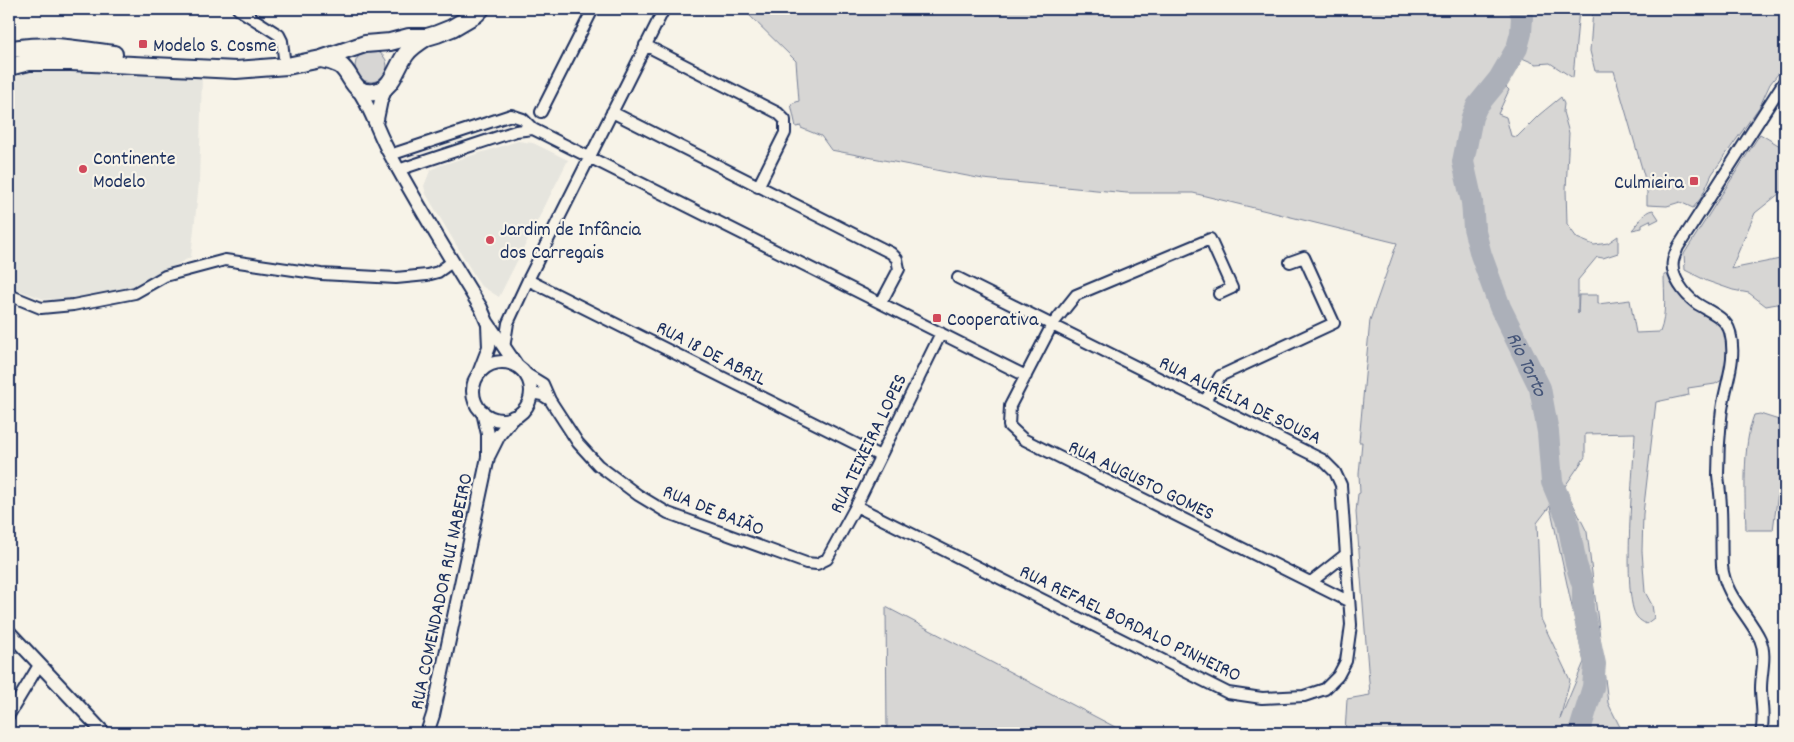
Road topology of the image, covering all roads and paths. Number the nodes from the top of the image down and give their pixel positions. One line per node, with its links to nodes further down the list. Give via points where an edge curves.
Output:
1 (238, 9): 10 (street, via 279,35)
2 (481, 9): 5 (main road, via 452,28)
3 (593, 9): 16 (street)
4 (664, 9): 7 (street)
5 (427, 37): 6 (main road); 13 (main road, via 407,52)
6 (366, 45): 9 (main road); 13 (main road, via 381,45 393,56 395,64); 15 (main road, via 352,52 348,59 346,67)
7 (645, 45): 17 (street); 25 (street, via 778,113 785,120 785,133)
8 (9, 50): 12 (main road, via 52,47)
9 (321, 59): 10 (main road); 15 (main road, via 340,65)
10 (285, 66): 12 (main road)
11 (9, 67): 12 (main road, via 29,62 71,62 236,70)
12 (263, 68)
13 (391, 79): 15 (main road, via 380,90 372,92 364,91); 19 (street, via 379,107)
14 (1785, 80): 57 (street, via 1678,247 1672,263 1684,292 1722,320 1729,329 1733,346 1719,442 1722,567 1735,603 1760,640 1763,650)
15 (352, 81): 19 (street)
16 (541, 112)
17 (612, 112): 23 (street); 25 (street)
18 (490, 122): 20 (street, via 511,115 523,119); 21 (street); 22 (street)
19 (376, 124): 22 (street)
20 (533, 128): 21 (street); 23 (street)
21 (495, 138): 24 (street)
22 (390, 155): 24 (street)
23 (589, 157): 29 (street); 32 (street)
24 (398, 170): 26 (street)
25 (758, 186): 32 (street, via 898,259 899,269)
26 (452, 262): 31 (street, via 427,276 396,278 321,274 225,260 165,276 135,293 73,305 41,308); 33 (street)
27 (1290, 262): 42 (street, via 1304,257 1334,323 1220,376)
28 (958, 278): 34 (street, RUA AURÉLIA DE SOUSA)
29 (528, 280): 36 (street, via 508,323); 45 (street, RUA 18 DE ABRIL)
30 (1219, 294): 34 (street, RUA AUGUSTO GOMES, via 1232,288 1210,239 1076,295)
31 (9, 295)
32 (881, 304): 35 (street)
33 (487, 322): 36 (street); 38 (street, via 489,347)
34 (1052, 325): 39 (street, RUA AUGUSTO GOMES); 42 (street, RUA AURÉLIA DE SOUSA)
35 (941, 333): 39 (street); 45 (street, RUA TEIXEIRA LOPES)
36 (504, 348): 37 (street)
37 (521, 369): 38 (street, via 507,362 497,362); 40 (street, via 530,382); 41 (street, RUA DE BAIÃO, via 543,384)
38 (479, 373): 43 (street, via 474,383 474,394)
39 (1026, 376): 50 (street, RUA AUGUSTO GOMES, via 1010,406 1009,426 1023,439)
40 (531, 393): 41 (street); 44 (street, via 522,412)
41 (550, 400): 49 (street, RUA DE BAIÃO, via 578,443 598,466 638,496 668,513 806,564)
42 (1205, 400): 48 (street, RUA AURÉLIA DE SOUSA, via 1323,460 1335,472 1340,485)
43 (483, 412): 44 (street, via 503,420); 46 (street, RUA COMENDADOR RUI NABEIRO, via 488,434)
44 (513, 417): 46 (street, RUA COMENDADOR RUI NABEIRO)
45 (880, 456): 47 (street, RUA TEIXEIRA LOPES)
46 (488, 457): 56 (street, RUA COMENDADOR RUI NABEIRO)
47 (856, 506): 49 (street, RUA TEIXEIRA LOPES, via 827,559); 51 (street, RUA REFAEL BORDALO PINHEIRO, via 1228,693 1262,698 1304,696 1325,689 1338,676 1346,660 1351,625)
48 (1345, 555): 50 (street); 51 (street, RUA REFAEL BORDALO PINHEIRO)
49 (817, 564)
50 (1311, 582): 51 (street, RUA AUGUSTO GOMES)
51 (1348, 601)
52 (9, 632): 53 (street)
53 (40, 665): 54 (street); 55 (street)
54 (9, 715)
55 (104, 733)
56 (427, 733)
57 (1761, 733)

